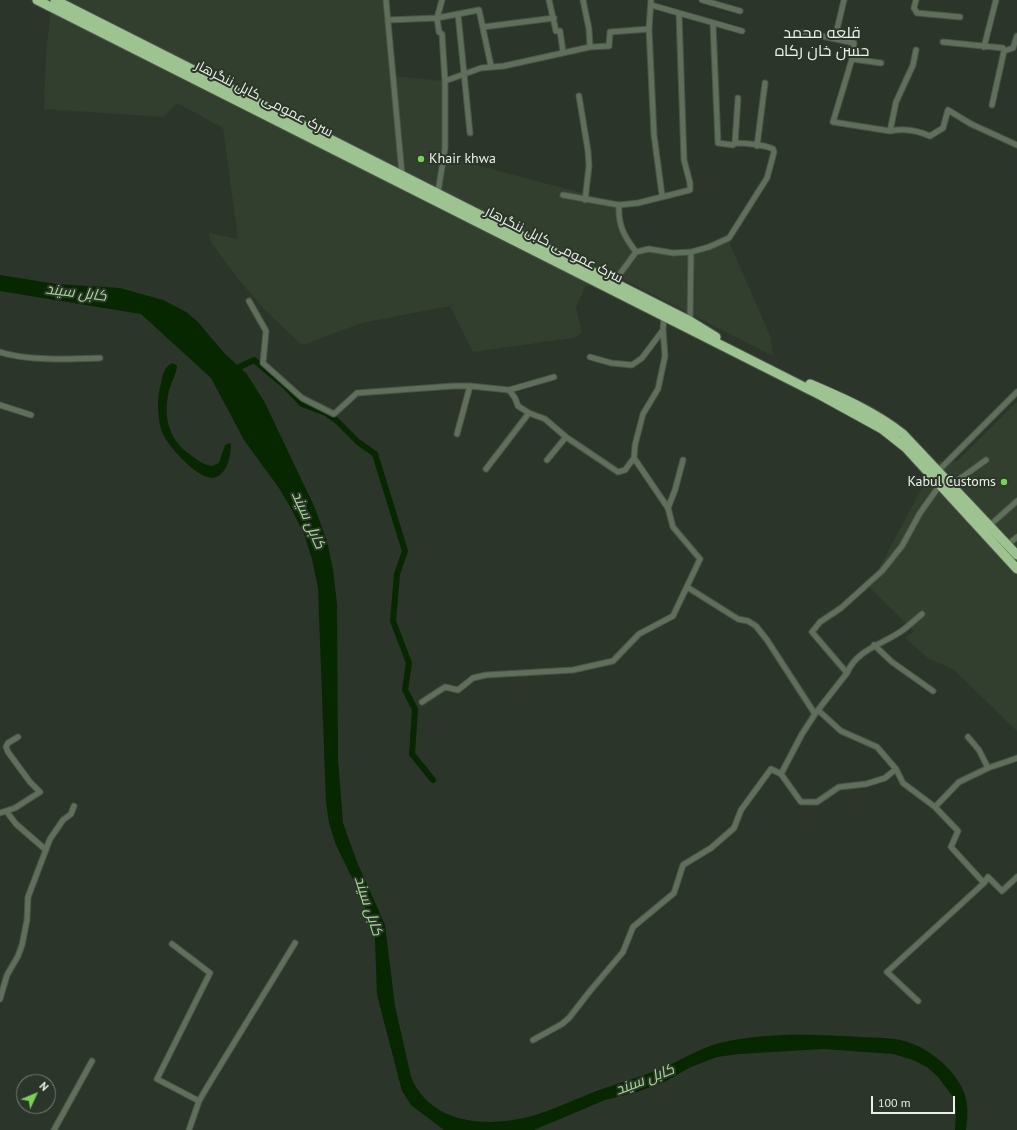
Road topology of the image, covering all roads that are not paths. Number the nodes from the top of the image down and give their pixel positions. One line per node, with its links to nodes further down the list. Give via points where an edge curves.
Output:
1 (37, 0): 56 (highway, سرک عمومی کابل ننگرهار)
2 (55, 0): 46 (highway, سرک عمومی کابل ننگرهار)
3 (386, 0): 18 (street)
4 (442, 0): 16 (street)
5 (549, 0): 17 (street)
6 (583, 0): 27 (street)
7 (702, 0): 12 (street)
8 (844, 0): 25 (street)
9 (916, 0): 15 (street, via 914,8 917,13)
10 (996, 0): 28 (street)
11 (651, 2): 14 (street); 21 (street)
12 (740, 11)
13 (458, 14): 16 (street); 20 (street, via 479,10); 35 (street)
14 (679, 14): 19 (street); 49 (street, via 684,160 690,190)
15 (960, 17)
16 (437, 18): 18 (street); 36 (street, via 439,32 442,34)
17 (554, 18): 20 (street); 31 (street, via 556,31 560,31)
18 (388, 20): 46 (street)
19 (713, 24): 22 (street); 43 (street, via 718,143 733,146)
20 (483, 27): 34 (street)
21 (650, 29): 27 (street, via 610,32 608,46); 49 (street, via 654,135)
22 (742, 31)
23 (803, 32): 25 (street)
24 (1017, 36): 30 (street, via 1013,48)
25 (835, 38): 32 (street, via 854,43)
26 (943, 42): 28 (street)
27 (590, 47): 31 (street)
28 (984, 47): 30 (street, via 999,47)
29 (916, 50): 41 (street, via 913,65 896,102)
30 (1004, 51): 40 (street)
31 (564, 52): 34 (street, via 504,66)
32 (852, 59): 33 (street); 41 (street, via 833,122)
33 (881, 63)
34 (491, 66): 35 (street)
35 (465, 75): 36 (street); 42 (street)
36 (445, 81): 47 (street, via 445,148)
37 (766, 83): 45 (street)
38 (579, 96): 50 (street, via 589,166)
39 (738, 98): 43 (street)
40 (992, 104)
41 (890, 131): 44 (street, via 899,129 930,136 943,128 948,110 971,124)
42 (470, 133)
43 (736, 143): 45 (street)
44 (1017, 145)
45 (757, 146): 53 (street, via 769,147 774,152 767,178 729,238)
46 (402, 174): 47 (highway, سرک عمومی کابل ننگرهار)
47 (438, 192): 54 (highway, سرک عمومی کابل ننگرهار)
48 (563, 195): 50 (street)
49 (662, 195): 51 (street, via 638,203)
50 (585, 200): 51 (street)
51 (619, 205): 52 (street, via 623,234)
52 (636, 252): 53 (street, via 649,249 672,253); 54 (street)
53 (691, 252): 57 (street)
54 (614, 282): 57 (highway, سرک عمومی کابل ننگرهار)
55 (248, 301): 63 (street, via 266,331 264,363 302,398 334,414 357,393)
56 (664, 317): 58 (street); 76 (highway, سرک عمومی کابل ننگرهار, via 882,429)
57 (690, 321): 76 (highway, سرک عمومی کابل ننگرهار, via 710,334 887,421 903,434)
58 (663, 330): 60 (street, via 642,358 632,365); 71 (street, via 665,356 658,389 644,414)
59 (0, 352): 61 (street, via 35,357)
60 (590, 357)
61 (100, 358)
62 (554, 377): 64 (street)
63 (470, 386): 64 (street); 69 (street)
64 (509, 390): 67 (street, via 518,406)
65 (1017, 392): 76 (street)
66 (0, 406): 68 (street)
67 (529, 413): 70 (street, via 545,419); 75 (street)
68 (31, 416)
69 (457, 434)
70 (566, 437): 71 (street, via 618,472 625,470); 72 (street)
71 (634, 458): 80 (street)
72 (547, 460)
73 (683, 460): 80 (street)
74 (986, 460): 77 (street)
75 (486, 469)
76 (935, 473): 77 (highway, سرک عمومی کابل ننگرهار); 78 (highway, سرک عمومی کابل ننگرهار)
77 (951, 484): 81 (highway, سرک عمومی کابل ننگرهار)
78 (940, 485): 85 (highway, سرک عمومی کابل ننگرهار); 89 (street, via 920,513 902,546 882,571 841,608 820,622 812,632)
79 (1017, 501): 81 (street)
80 (668, 508): 86 (street, via 673,527 700,559)
81 (989, 526): 83 (highway, سرک عمومی کابل ننگرهار)
82 (1017, 537): 83 (street)
83 (1007, 545): 84 (highway, سرک عمومی کابل ننگرهار)
84 (1017, 555)
85 (1017, 569)
86 (687, 587): 91 (street, via 672,616 639,634 613,661 573,670 486,675 473,678 458,690 445,687); 92 (street, via 738,619 756,626)
87 (922, 614): 88 (street, via 902,630)
88 (874, 645): 89 (street, via 851,663); 90 (street, via 892,662)
89 (847, 673): 92 (street)
90 (933, 691)
91 (422, 702)
92 (817, 712): 97 (street, via 840,731 876,747); 98 (street)
93 (18, 737): 101 (street, via 8,743 8,752 40,792)
94 (968, 737): 96 (street, via 979,750)
95 (1017, 758): 96 (street)
96 (988, 768): 100 (street, via 959,782)
97 (896, 769): 98 (street, via 879,780 840,787 817,802 801,802); 100 (street, via 903,784)
98 (781, 774): 110 (street, via 771,769 741,810 734,828 711,848 683,865 674,893 633,927 623,952 570,1018)
99 (74, 806): 103 (street, via 71,814 50,839)
100 (935, 807): 105 (street, via 958,831 952,847)
101 (7, 812): 102 (street); 103 (street, via 16,824)
102 (0, 813)
103 (46, 850): 108 (street, via 28,897 22,945 7,975)
104 (1017, 877): 105 (street, via 1002,891 988,877)
105 (984, 883): 109 (street, via 887,972)
106 (296, 943): 112 (street)
107 (172, 944): 112 (street, via 210,973 157,1079)
108 (0, 999)
109 (918, 1001)
110 (533, 1040)
111 (92, 1061): 113 (street)
112 (199, 1101): 114 (street)
113 (54, 1130)
114 (189, 1130)

